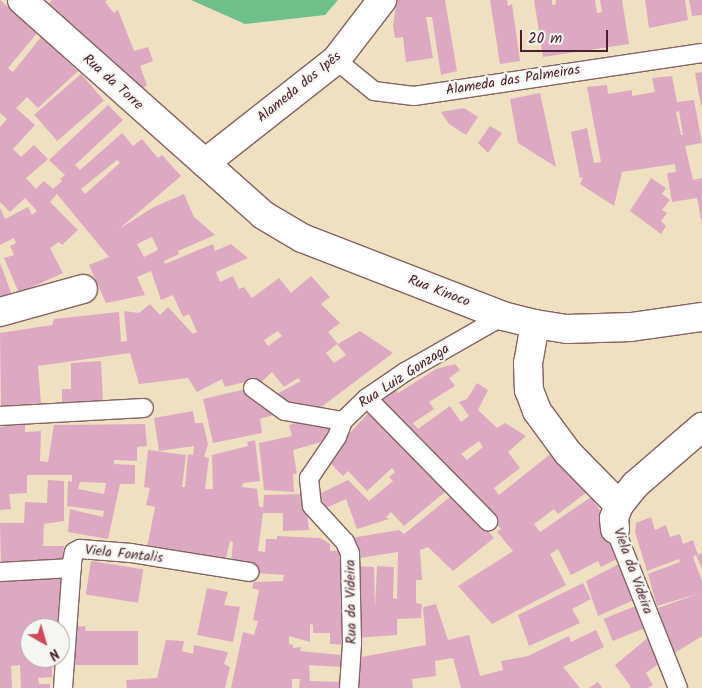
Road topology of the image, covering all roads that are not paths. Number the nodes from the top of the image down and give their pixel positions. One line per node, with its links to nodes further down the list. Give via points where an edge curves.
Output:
1 (22, 0): 5 (street, Rua da Torre)
2 (382, 0): 4 (street, Alameda dos Ipês)
3 (702, 53): 4 (lane, Alameda das Palmeiras, via 414,96 374,91)
4 (336, 60): 5 (street, Alameda dos Ipês)
5 (205, 163): 8 (street, Rua Kinoco, via 280,227 353,259)
6 (83, 289): 7 (street)
7 (0, 312)
8 (503, 316): 10 (street, Rua Kinoco); 12 (lane, Rua Luiz Gonzaga, via 405,372)
9 (702, 317): 10 (street, Rua Kinoco, via 631,327 567,329)
10 (535, 324): 17 (street, via 528,363 529,390 537,411)
11 (253, 388): 15 (lane, via 286,411)
12 (367, 398): 15 (lane, Rua Luiz Gonzaga); 18 (lane)
13 (144, 408): 14 (lane)
14 (0, 416)
15 (343, 420): 23 (lane, Rua da Videira, via 337,437 314,468 310,485 312,506 345,542 350,553 352,644)
16 (702, 426): 17 (street, via 660,460)
17 (617, 517): 24 (lane, Viela da Videira)
18 (488, 521)
19 (72, 568): 20 (lane); 21 (lane, Viela Fontalis, via 74,552 87,548); 22 (lane, Viela Fontalis)
20 (0, 572)
21 (249, 572)
22 (63, 688)
23 (349, 688)
24 (678, 688)

